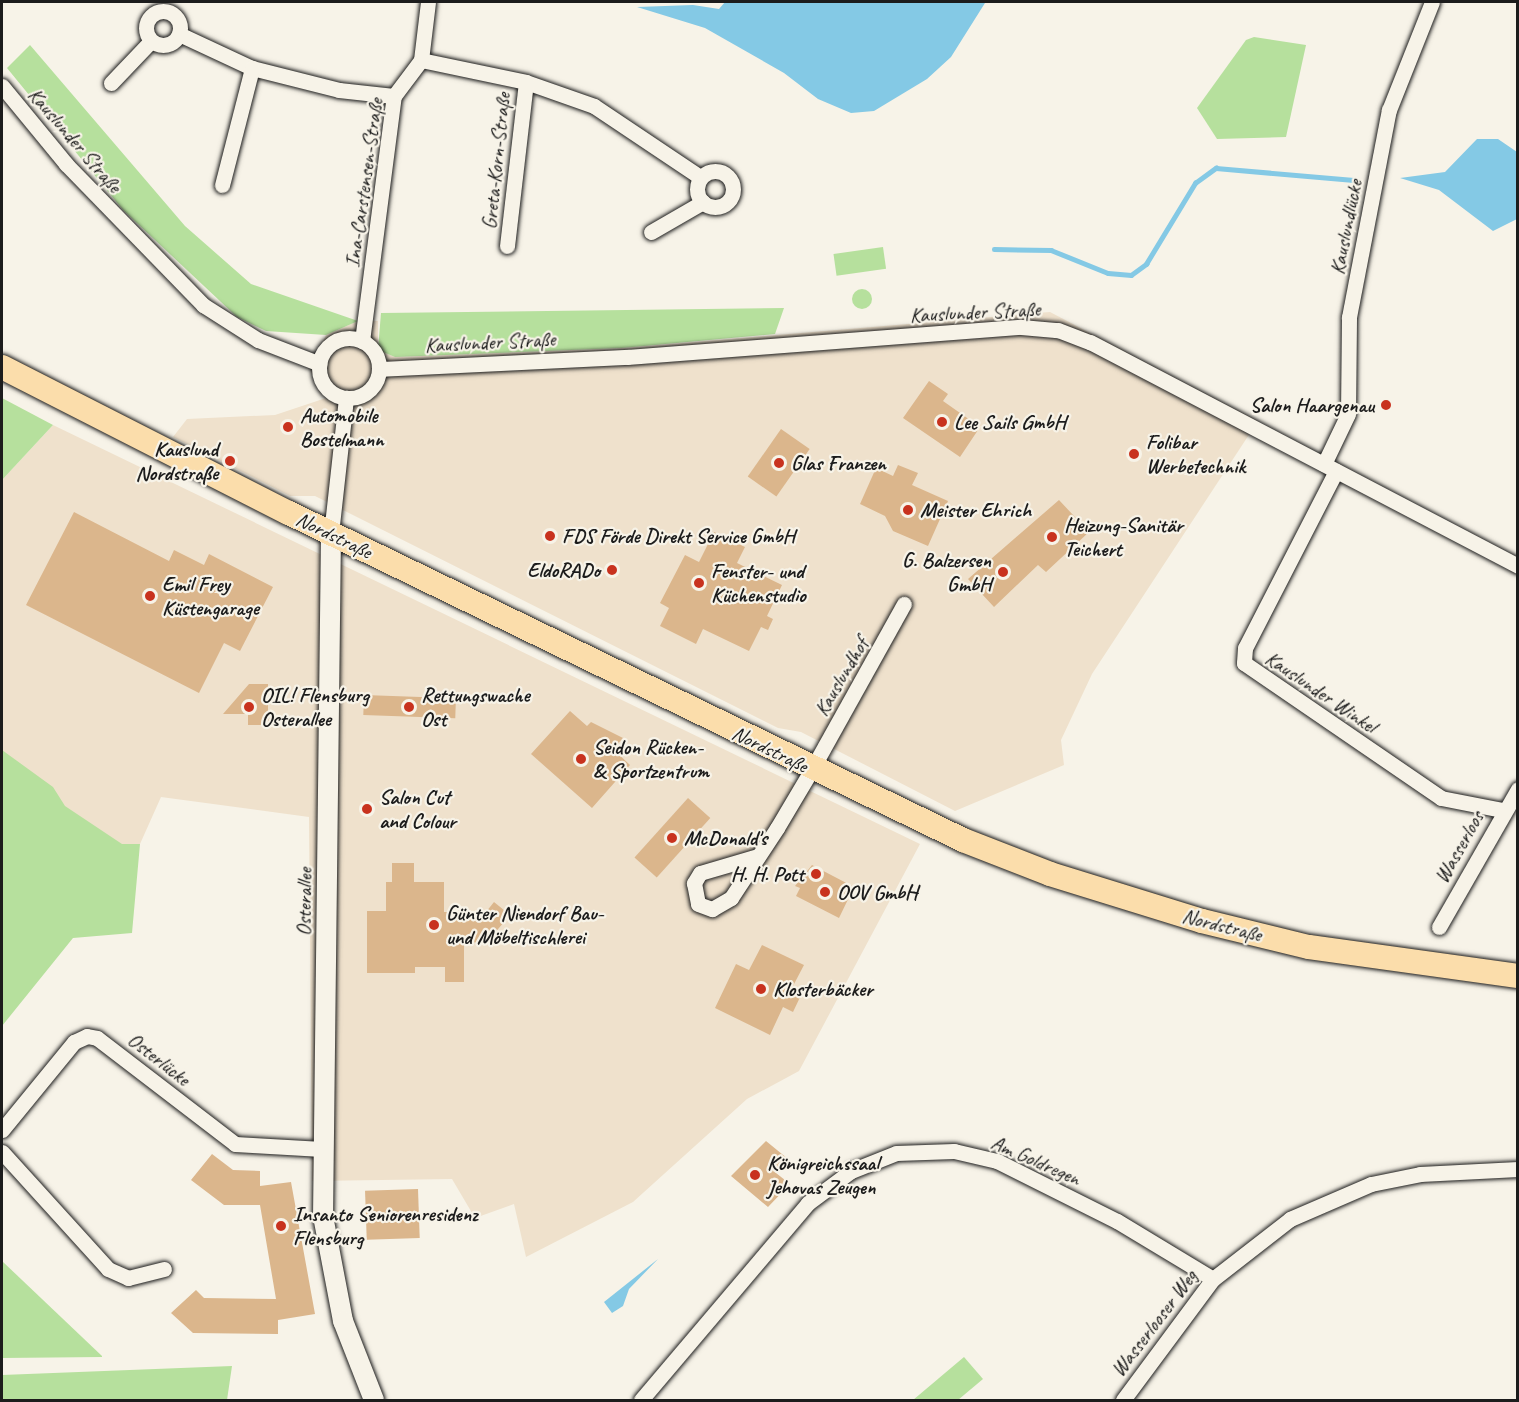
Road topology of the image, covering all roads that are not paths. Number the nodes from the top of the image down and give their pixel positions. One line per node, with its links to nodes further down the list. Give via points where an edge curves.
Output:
1 (428, 2): 5 (street)
2 (1432, 2): 21 (street, Kauslundlücke, via 1389,110 1349,317 1348,414)
3 (179, 34): 4 (street, via 167,45); 4 (street, via 177,18 161,10 147,21); 6 (street)
4 (151, 41): 8 (street)
5 (422, 60): 7 (street, Greta-Korn-Straße); 10 (street, Ina-Carstensen-Straße)
6 (252, 68): 10 (street, via 339,90); 12 (street)
7 (526, 82): 11 (street, Greta-Korn-Straße, via 594,106); 15 (street, Greta-Korn-Straße)
8 (111, 83)
9 (2, 86): 17 (street, Kauslunder Straße, via 73,172 202,305 258,340)
10 (394, 96): 16 (street, Ina-Carstensen-Straße)
11 (700, 177): 13 (street, via 697,189); 13 (street, via 717,170 728,175 734,191 721,206)
12 (222, 185)
13 (703, 202): 14 (street)
14 (651, 232)
15 (507, 246)
16 (362, 341): 17 (street, via 337,341); 19 (street, via 374,352)
17 (320, 364): 20 (street, via 328,389)
18 (2, 368): 22 (main road, Nordstraße)
19 (379, 369): 20 (street, via 364,394); 21 (street, Kauslunder Straße, via 627,357 1021,327 1058,330)
20 (346, 398): 22 (street, Osterallee)
21 (1330, 468): 23 (street, Kauslunder Straße); 27 (street, Kauslunder Winkel, via 1245,648 1244,663 1441,798)
22 (332, 534): 25 (main road, Nordstraße); 32 (street, Osterallee)
23 (1518, 566)
24 (904, 604): 25 (street, Kauslundhof)
25 (812, 769): 28 (street, Kauslundhof); 30 (main road, Nordstraße, via 963,840 1124,899 1309,947)
26 (1518, 789): 27 (street, Wasserloos)
27 (1503, 810): 29 (street, Wasserloos)
28 (758, 856)
29 (1438, 927)
30 (1518, 976)
31 (2, 1130): 32 (street, Osterlücke, via 74,1041 87,1036 97,1038 235,1144)
32 (322, 1149): 37 (street, Osterallee, via 323,1216 331,1266 343,1321)
33 (2, 1152): 35 (street, via 108,1269 128,1278)
34 (1518, 1169): 36 (street, Wasserlooser Weg, via 1420,1174 1371,1184 1290,1219)
35 (164, 1269)
36 (1213, 1279): 38 (street, Am Goldregen, via 1117,1221 997,1161 954,1151 896,1153 851,1171 808,1203); 39 (street, Wasserlooser Weg)
37 (374, 1401)
38 (641, 1401)
39 (1123, 1401)

